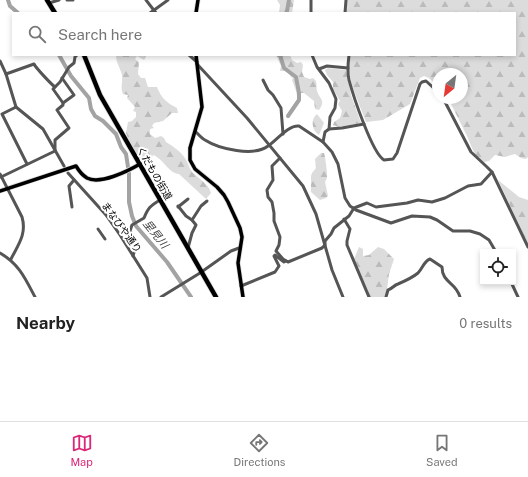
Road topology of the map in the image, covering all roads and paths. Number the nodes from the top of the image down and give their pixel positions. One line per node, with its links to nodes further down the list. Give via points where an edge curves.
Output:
1 (59, 0): 9 (street)
2 (68, 0): 3 (street)
3 (73, 0)
4 (146, 0): 12 (street)
5 (168, 0): 12 (street)
6 (198, 0): 13 (main road)
7 (311, 0): 14 (street)
8 (346, 0): 15 (street)
9 (54, 1): 10 (street)
10 (48, 2): 11 (highway)
11 (55, 12)
12 (155, 12)
13 (196, 12)
14 (311, 12)
15 (344, 12)
16 (76, 56): 28 (street, via 74,63)
17 (84, 56): 44 (highway, くだもの街道, via 100,95)
18 (190, 56): 23 (street)
19 (196, 56): 23 (main road)
20 (312, 56): 25 (street)
21 (349, 56): 24 (street)
22 (0, 61): 26 (street)
23 (197, 62): 37 (main road, via 202,107); 40 (street)
24 (348, 68): 25 (street, via 327,66); 35 (street, via 349,79)
25 (319, 69): 36 (street, via 329,83 336,100)
26 (6, 73): 27 (street); 31 (street, via 34,64); 34 (street)
27 (0, 75)
28 (62, 78): 31 (street); 32 (street, via 74,95)
29 (263, 80): 38 (street, via 282,108)
30 (432, 86): 35 (street, via 426,81 420,84 393,159 384,160 379,156)
31 (55, 87): 32 (street, via 53,90)
32 (63, 103): 41 (street, via 57,110 69,128 55,140)
33 (446, 104): 46 (street, via 471,152)
34 (16, 107): 41 (street, via 43,130); 43 (street, via 2,114)
35 (364, 124): 36 (street)
36 (329, 129): 39 (street, via 325,132)
37 (196, 132): 40 (street, via 205,141 232,150 257,150); 64 (main road, via 190,152 191,164 217,187 228,202 242,233)
38 (283, 134): 39 (street, via 299,126); 40 (street)
39 (323, 142): 56 (street, via 334,155 345,198)
40 (270, 145): 42 (street)
41 (55, 151): 43 (street); 45 (street)
42 (280, 158): 61 (street, via 303,186 316,214); 69 (street, via 272,166 273,180 267,190 280,237 276,251)
43 (27, 164): 48 (street)
44 (140, 164): 50 (main road, via 108,178 96,180 85,177 76,166); 53 (highway, くだもの街道)
45 (64, 166)
46 (492, 172): 56 (street, via 480,184 468,186 432,202 418,200 376,207 367,203); 62 (street)
47 (68, 173): 49 (street, まなびや通り)
48 (1, 175): 50 (street)
49 (74, 180): 55 (street, via 69,186); 67 (street, まなびや通り, via 106,215)
50 (8, 188): 51 (main road); 68 (street, via 24,227)
51 (0, 190)
52 (188, 199): 57 (street, via 178,206)
53 (160, 200): 63 (highway, くだもの街道); 67 (street, via 147,210 144,218 132,225 130,231 136,242)
54 (207, 201): 57 (street)
55 (72, 207)
56 (354, 208): 58 (street); 65 (street, via 387,223 395,223 412,216 433,218 453,231 480,234 489,240)
57 (192, 220): 63 (street, via 196,224)
58 (344, 220): 61 (street, via 334,228); 79 (street, via 350,229 347,245)
59 (98, 228): 60 (street)
60 (105, 239)
61 (325, 245): 69 (street); 78 (street)
62 (528, 247)
63 (188, 248): 70 (highway, くだもの街道)
64 (239, 248): 70 (street); 72 (main road)
65 (494, 249)
66 (0, 252): 68 (street)
67 (133, 256): 74 (street, まなびや通り, via 147,278)
68 (11, 259): 73 (street)
69 (286, 261): 72 (street, via 275,255 279,266 275,272)
70 (202, 272): 75 (street); 76 (highway, くだもの街道)
71 (512, 285): 82 (street)
72 (241, 286): 77 (main road)
73 (35, 297)
74 (150, 297)
75 (161, 297)
76 (216, 297)
77 (243, 297)
78 (343, 297)
79 (368, 297)
80 (386, 297): 81 (street, via 388,290 418,272 430,259 442,267 444,277)
81 (460, 297)
82 (518, 297)

